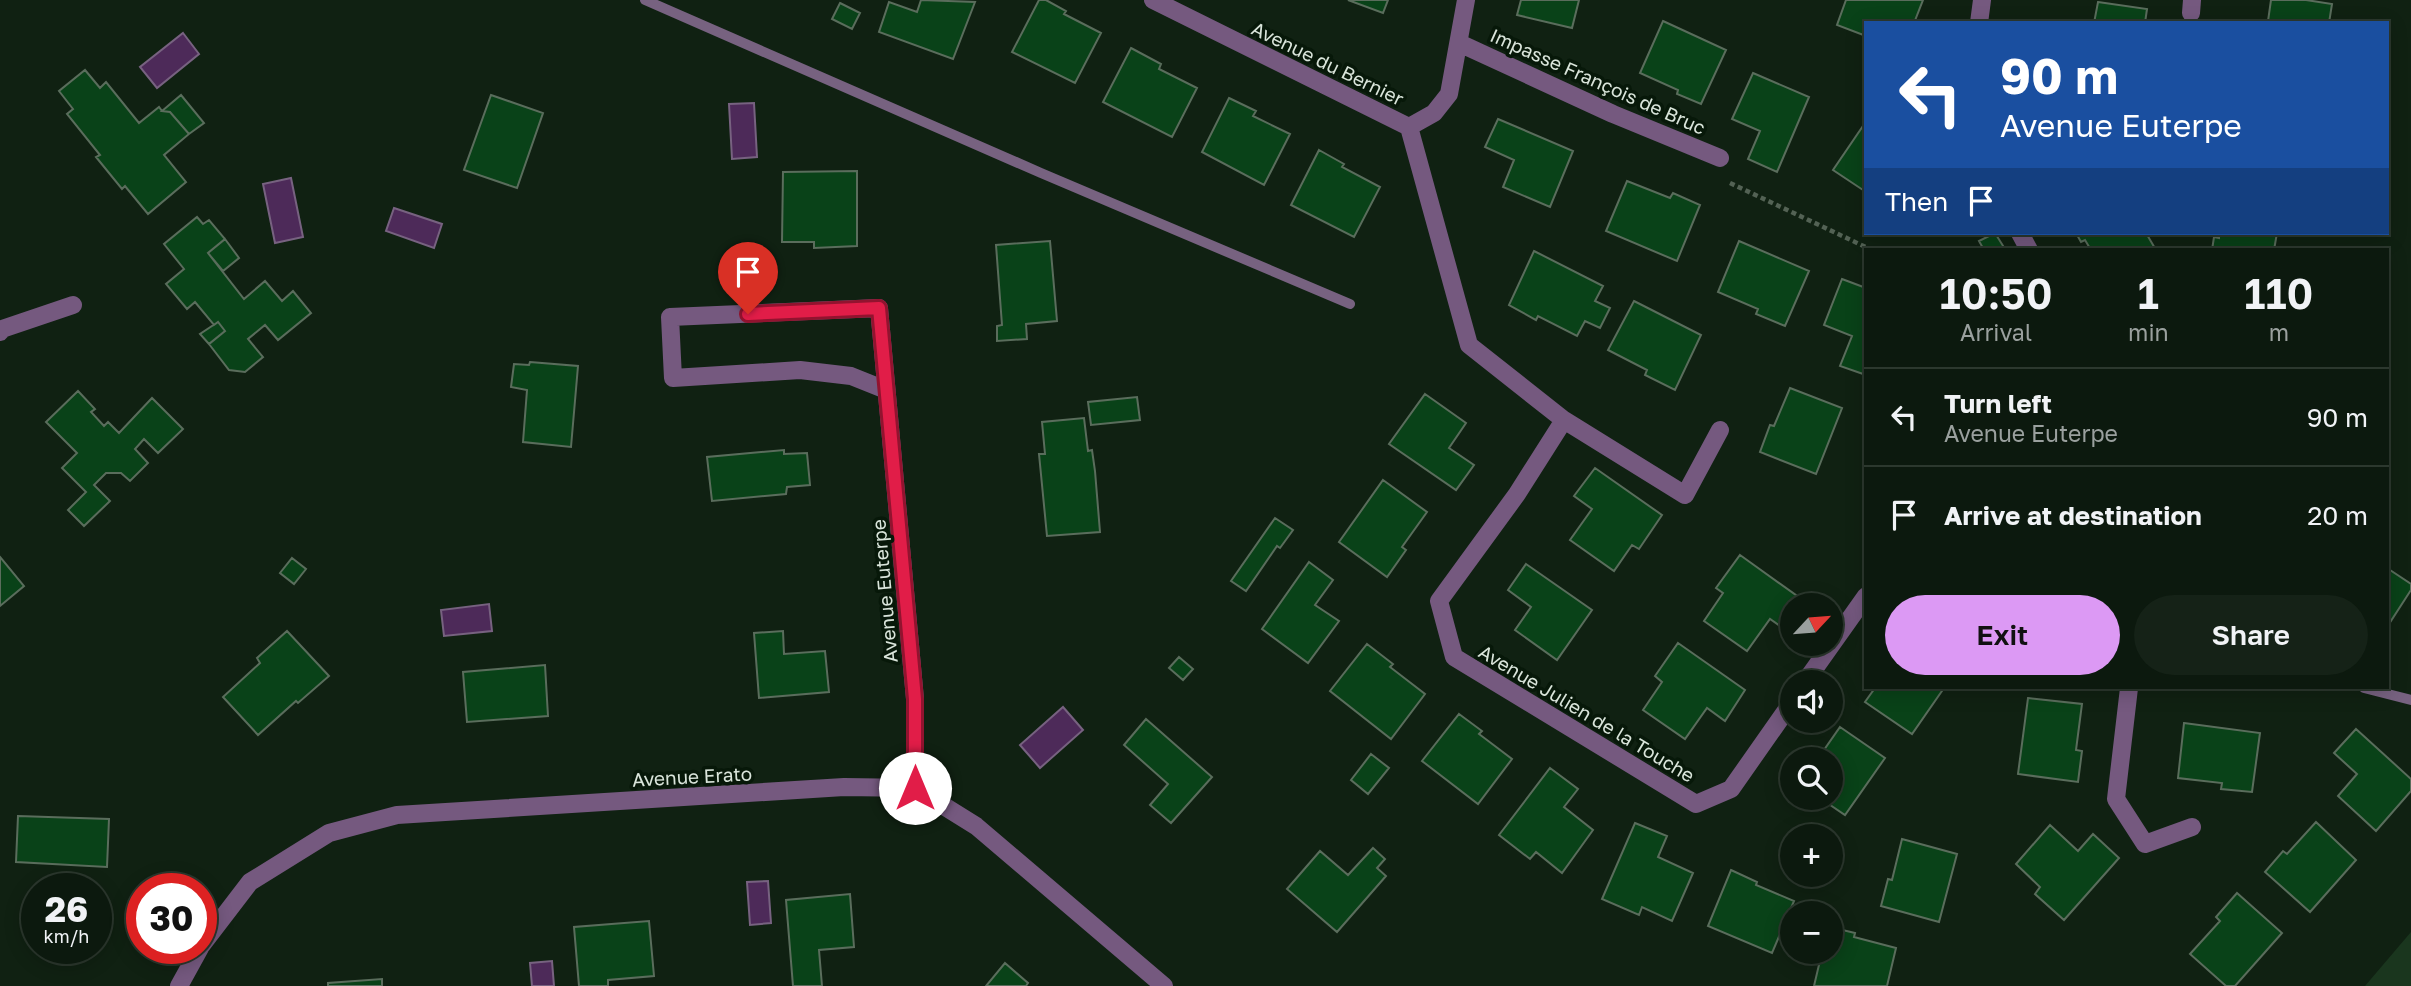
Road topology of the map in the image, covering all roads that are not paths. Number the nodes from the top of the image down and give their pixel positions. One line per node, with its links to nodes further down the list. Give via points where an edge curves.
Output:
1 (1153, 0): 6 (street, Avenue du Bernier)
2 (1466, 0): 5 (street)
3 (1982, 0): 4 (street)
4 (1979, 21)
5 (1459, 43): 6 (street, via 1449,94 1434,113); 7 (street, Impasse François de Bruc)
6 (1409, 127): 11 (street, via 1469,345)
7 (1720, 158)
8 (73, 305): 9 (street)
9 (0, 332)
10 (886, 390): 10 (street, Avenue Euterpe, via 851,376 800,370 673,379 670,317 879,308); 17 (street, Avenue Euterpe, via 915,699)
11 (1564, 420): 12 (street, via 1685,495); 16 (street, Avenue Julien de la Touche, via 1517,494 1438,601 1454,657 1696,804 1731,789)
12 (1720, 430)
13 (1864, 599): 14 (street)
14 (1814, 670)
15 (2129, 689): 18 (street, via 2116,799 2145,844)
16 (1780, 719)
17 (915, 788): 19 (street, Avenue Erato, via 845,788 397,815 329,833 250,882); 22 (street, via 976,826)
18 (2192, 827)
19 (217, 925)
20 (191, 964): 21 (street, Avenue Erato)
21 (179, 986)
22 (1164, 986)

